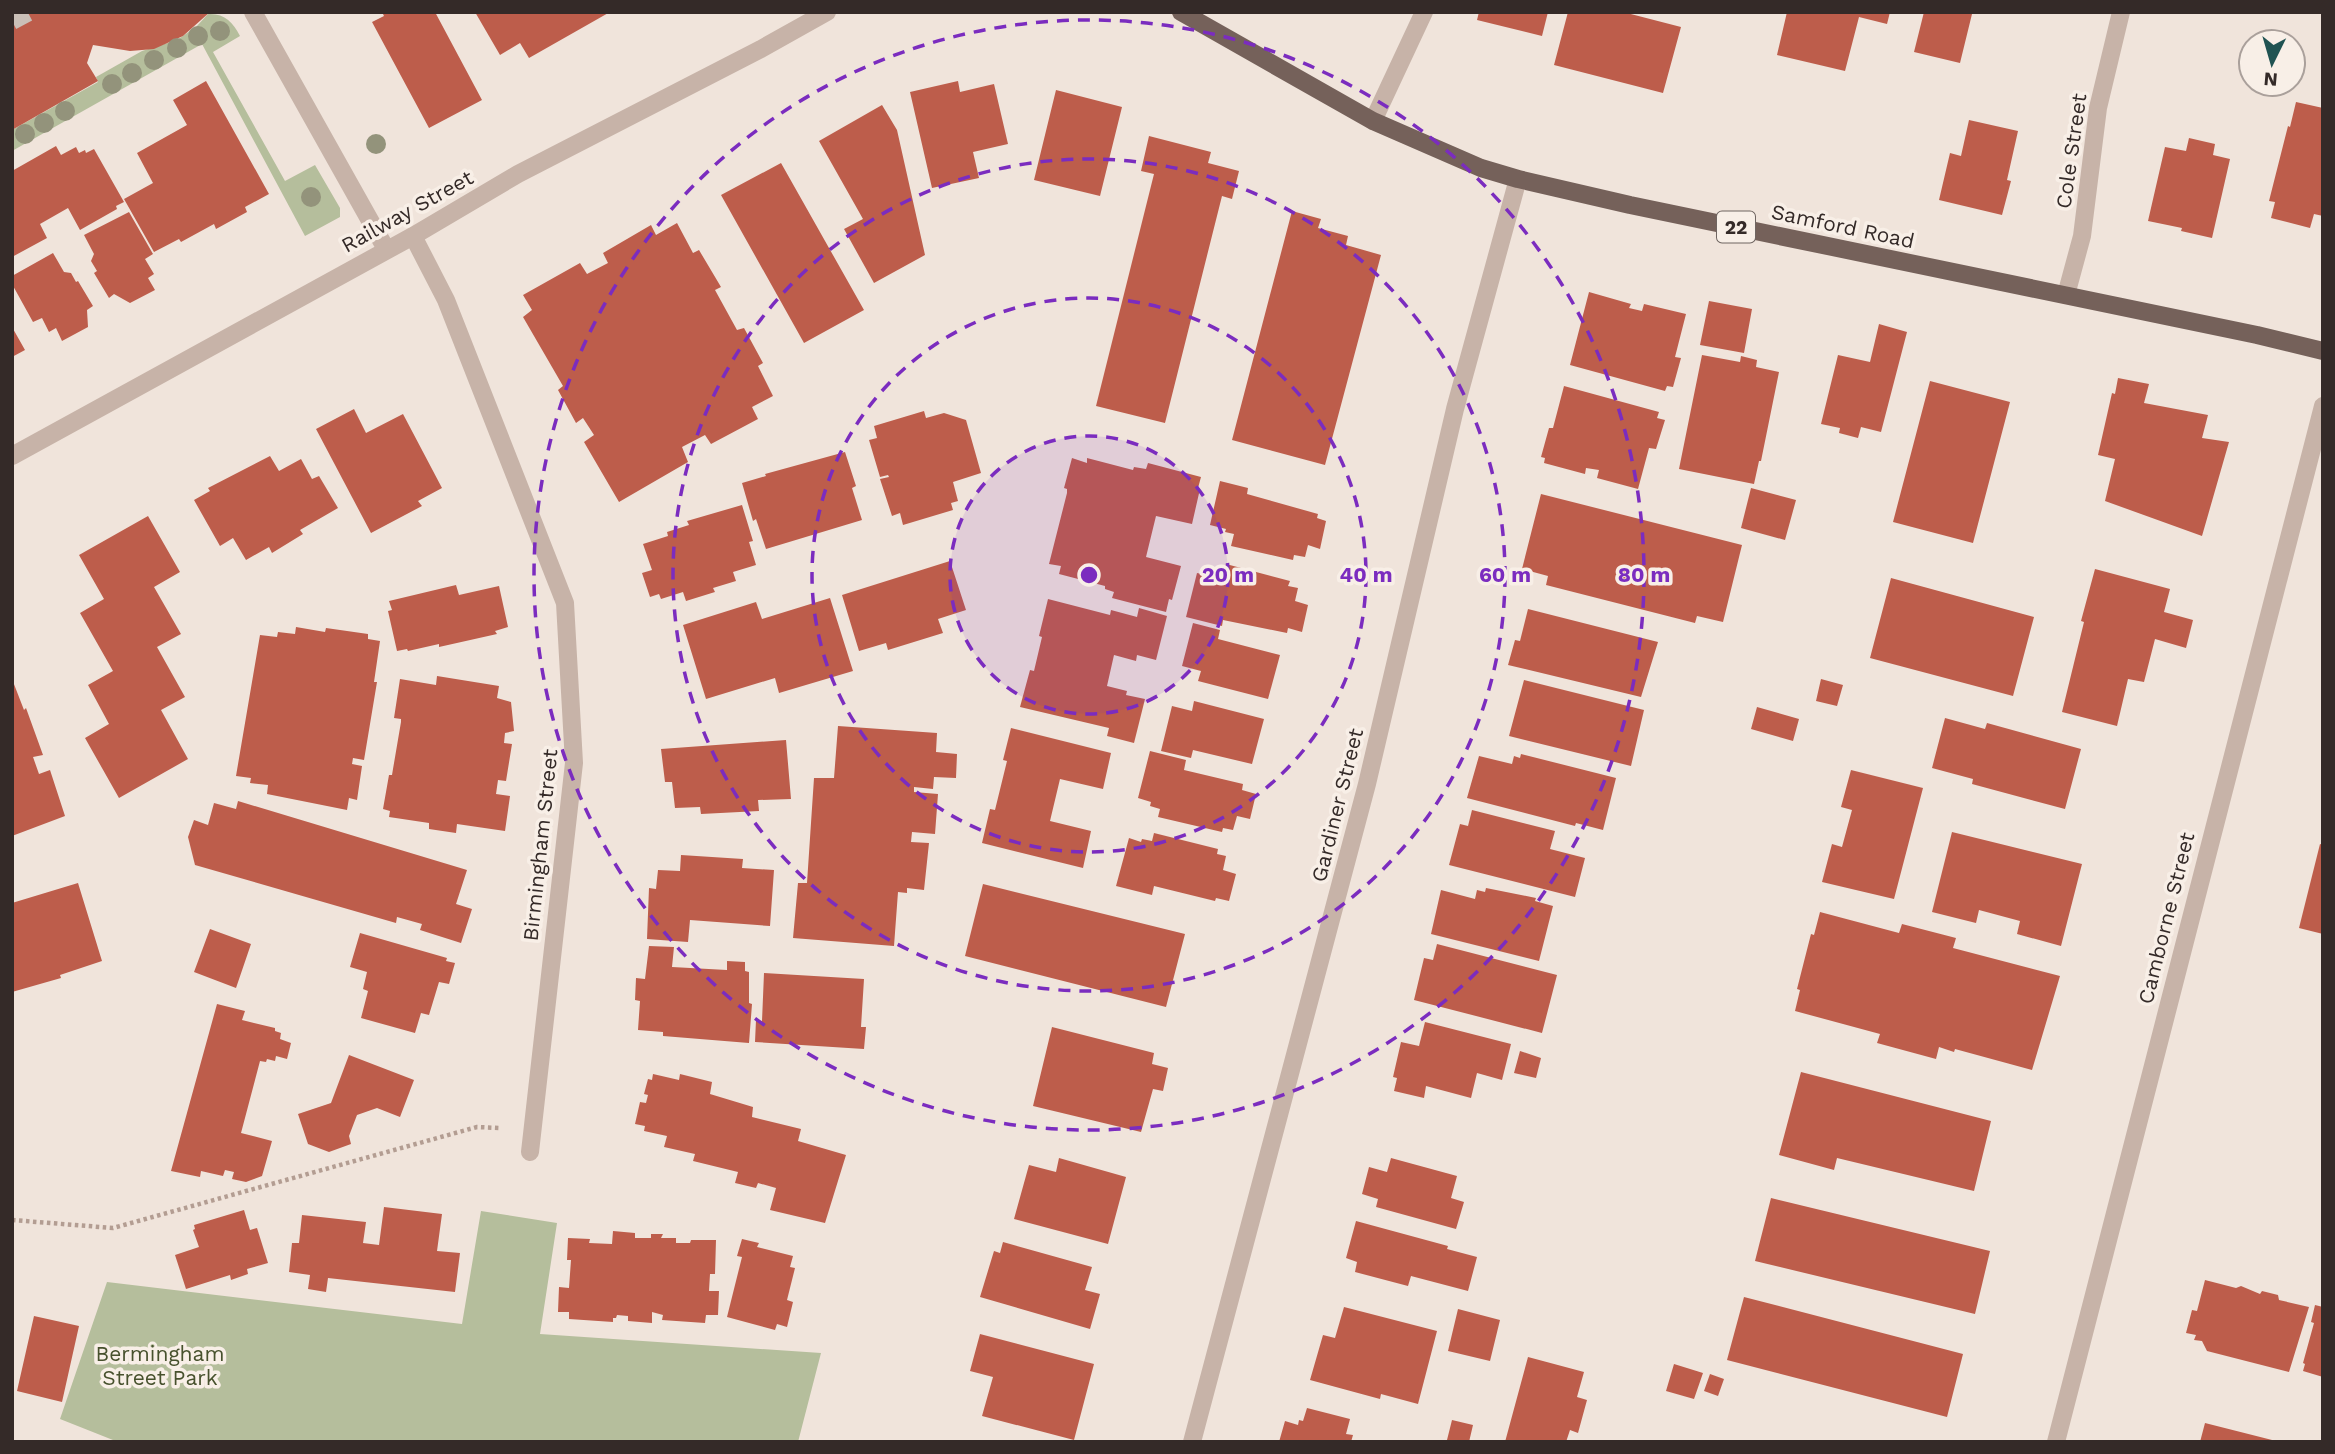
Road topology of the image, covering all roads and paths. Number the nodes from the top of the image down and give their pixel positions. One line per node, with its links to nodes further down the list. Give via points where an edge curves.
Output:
1 (253, 12): 9 (street)
2 (827, 12): 8 (street, Railway Street, via 518,174)
3 (1181, 12): 6 (main road, Samford Road / 22)
4 (1424, 12): 6 (street)
5 (2121, 12): 10 (street, Cole Street, via 2098,108 2082,236)
6 (1373, 121): 7 (main road, Samford Road / 22, via 1448,155)
7 (1518, 179): 10 (main road, Samford Road / 22); 17 (street, Gardiner Street, via 1455,409 1367,784)
8 (413, 236): 9 (street, Railway Street); 14 (street, Birmingham Street, via 446,300 565,603 574,763)
9 (386, 249): 13 (street, Railway Street)
10 (2066, 295): 11 (main road, Samford Road / 22)
11 (2323, 351)
12 (2323, 406): 18 (street, Camborne Street)
13 (12, 456)
14 (532, 1129): 15 (street, Birmingham Street); 16 (path, via 477,1127 113,1228)
15 (530, 1152)
16 (12, 1220)
17 (1192, 1442)
18 (2056, 1442)

